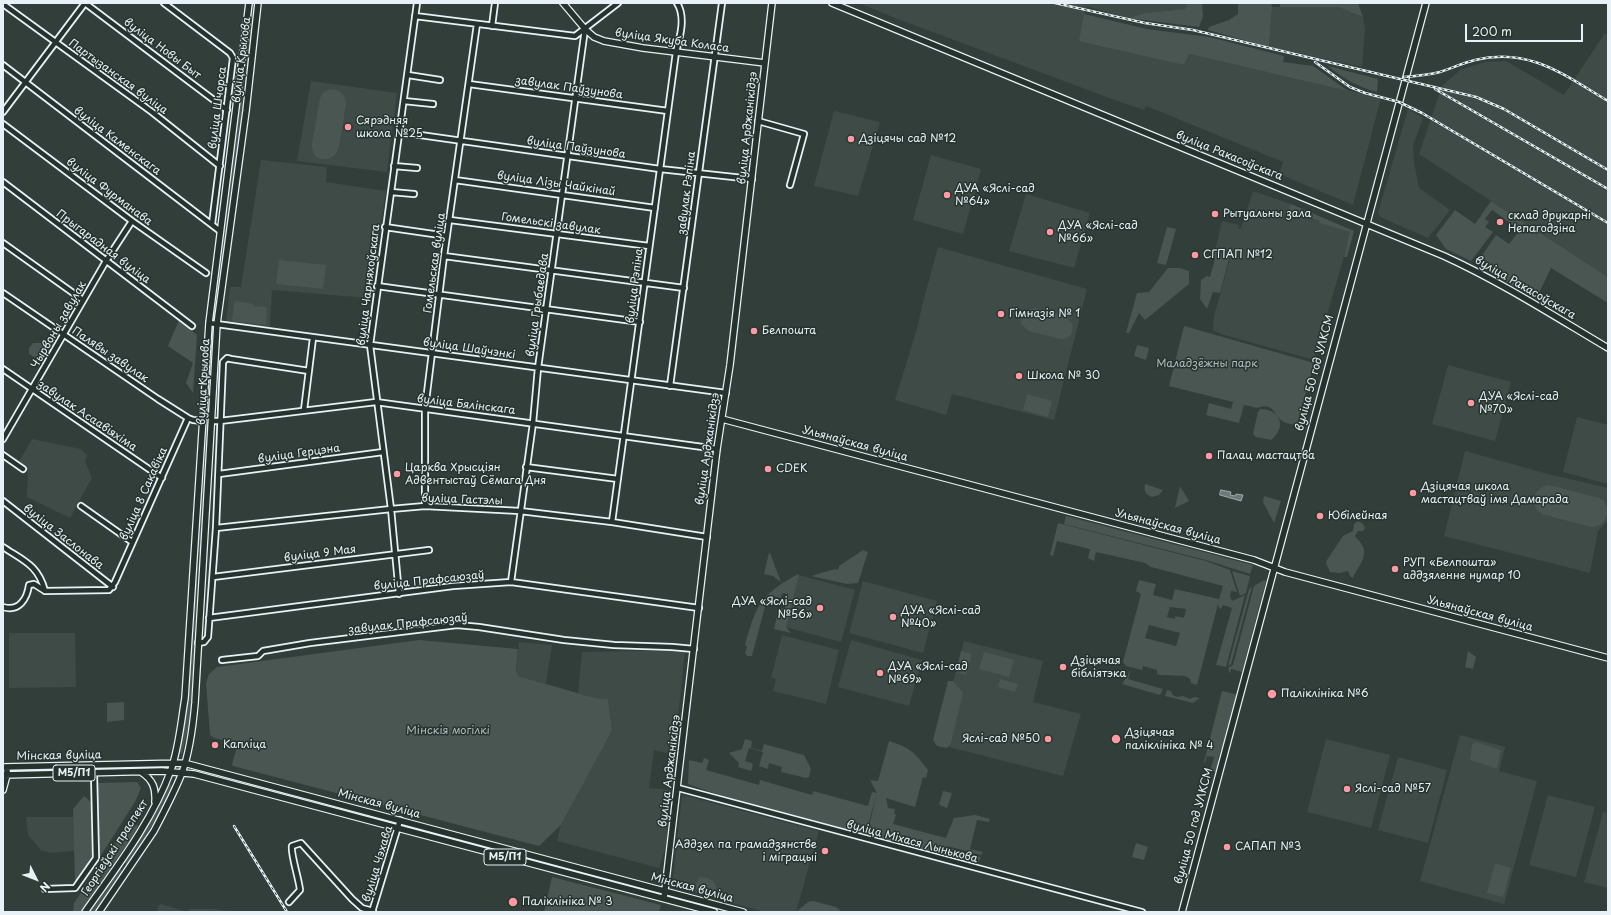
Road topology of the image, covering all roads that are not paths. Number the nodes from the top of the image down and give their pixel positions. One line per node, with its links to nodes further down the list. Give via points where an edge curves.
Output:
1 (85, 3): 19 (street); 33 (street, вуліца Новы Быт)
2 (164, 3): 33 (street, вуліца Шчорса, via 230,53 233,58)
3 (249, 3): 24 (main road, вуліца Крылова)
4 (258, 3): 25 (main road, вуліца Крылова)
5 (417, 3): 15 (street, вуліца Чарняхоўскага)
6 (495, 3): 17 (street)
7 (563, 3): 18 (main road, вуліца Якуба Коласа)
8 (618, 3): 18 (street)
9 (677, 3): 20 (street, вуліца Рэпіна, via 681,13 681,31)
10 (722, 3): 21 (street, завулак Рэпіна)
11 (772, 3): 22 (main road, вуліца Арджанікідзэ)
12 (832, 3): 59 (main road, вуліца Ракасоўскага)
13 (1426, 3): 59 (main road, вуліца 50 год УЛКСМ)
14 (3, 4): 19 (street, Партызанская вуліца)
15 (415, 16): 16 (street); 26 (street, вуліца Чарняхоўскага)
16 (477, 24): 17 (street); 29 (street, Гомельская вуліца)
17 (492, 26): 18 (street, via 575,36)
18 (584, 29): 20 (main road, вуліца Якуба Коласа, via 604,41); 30 (street, вуліца Грыбаедава)
19 (56, 43): 28 (street); 43 (street, Партызанская вуліца, via 152,112)
20 (676, 52): 21 (main road, вуліца Якуба Коласа); 34 (street, вуліца Рэпіна)
21 (715, 56): 22 (main road, вуліца Якуба Коласа); 47 (street, завулак Рэпіна)
22 (765, 63): 36 (main road, вуліца Арджанікідзэ)
23 (3, 65): 28 (street, вуліца Каменскага)
24 (241, 66): 25 (main road); 40 (main road, вуліца Крылова)
25 (251, 69): 79 (main road, вуліца Крылова)
26 (408, 75): 27 (street); 31 (street, вуліца Чарняхоўскага)
27 (440, 80)
28 (26, 82): 35 (street); 58 (street, вуліца Каменскага)
29 (469, 84): 30 (street, завулак Паўзунова); 39 (street, Гомельская вуліца)
30 (574, 98): 34 (street, завулак Паўзунова); 41 (street, вуліца Грыбаедава)
31 (404, 101): 32 (street); 38 (street, вуліца Чарняхоўскага)
32 (433, 104)
33 (228, 110): 42 (street, вуліца Шчорса)
34 (668, 111): 46 (street, вуліца Рэпіна)
35 (3, 112)
36 (758, 121): 48 (main road, вуліца Арджанікідзэ); 51 (street, via 804,134)
37 (3, 124): 57 (street, вуліца Фурманава)
38 (399, 132): 39 (street, вуліца Паўзунова); 44 (street, вуліца Чарняхоўскага)
39 (460, 141): 41 (street, вуліца Паўзунова); 49 (street, Гомельская вуліца)
40 (231, 152): 42 (street); 61 (main road, вуліца Крылова)
41 (568, 155): 46 (street, вуліца Паўзунова); 54 (street, вуліца Грыбаедава)
42 (221, 160): 43 (street, вуліца Шчорса)
43 (220, 166): 58 (street, вуліца Шчорса)
44 (394, 166): 45 (street); 52 (street, вуліца Чарняхоўскага)
45 (417, 168)
46 (660, 169): 47 (street, вуліца Паўзунова); 55 (street, вуліца Рэпіна)
47 (699, 174): 48 (street, вуліца Паўзунова); 72 (street, завулак Рэпіна)
48 (752, 179): 92 (main road, вуліца Арджанікідзэ)
49 (455, 180): 54 (street, вуліца Лізы Чайкінай); 56 (street, Гомельская вуліца)
50 (3, 182): 67 (street, Прыгарадная вуліца)
51 (790, 184)
52 (391, 192): 53 (street); 60 (street, вуліца Чарняхоўскага)
53 (414, 194)
54 (562, 194): 55 (street, вуліца Лізы Чайкінай); 62 (street, вуліца Грыбаедава)
55 (655, 208): 65 (street, вуліца Рэпіна)
56 (450, 220): 62 (street, Гомельскі завулак); 63 (street, Гомельская вуліца)
57 (132, 221): 67 (street, Чырвоны завулак); 69 (street, вуліца Фурманава)
58 (212, 224): 61 (street, вуліца Каменскага)
59 (1367, 224): 84 (main road, вуліца Ракасоўскага, via 1473,269); 126 (main road, вуліца 50 год УЛКСМ)
60 (385, 227): 63 (street); 71 (street, вуліца Чарняхоўскага)
61 (220, 231): 78 (main road, вуліца Крылова)
62 (557, 234): 65 (street, Гомельскі завулак); 68 (street, вуліца Грыбаедава)
63 (447, 236): 66 (street, Гомельская вуліца)
64 (3, 243): 75 (street)
65 (649, 246): 70 (street, вуліца Рэпіна)
66 (444, 256): 68 (street); 74 (street, Гомельская вуліца)
67 (106, 261): 75 (street, Чырвоны завулак); 80 (street, Прыгарадная вуліца)
68 (552, 271): 70 (street); 76 (street, вуліца Грыбаедава)
69 (206, 273)
70 (645, 284): 72 (street); 77 (street, вуліца Рэпіна)
71 (377, 286): 74 (street); 83 (street, вуліца Чарняхоўскага)
72 (684, 288): 90 (street, завулак Рэпіна)
73 (3, 293): 81 (street, Палявы завулак)
74 (440, 294): 76 (street); 85 (street, Гомельская вуліца)
75 (83, 300): 81 (street, Чырвоны завулак)
76 (547, 309): 77 (street); 86 (street, вуліца Грыбаедава)
77 (640, 322): 89 (street, вуліца Рэпіна)
78 (209, 323): 79 (street, вуліца Шаўчэнкі); 98 (main road, вуліца Крылова)
79 (217, 324): 82 (street, вуліца Шаўчэнкі); 99 (main road, вуліца Крылова)
80 (192, 326)
81 (63, 334): 91 (street, Чырвоны завулак); 96 (street, Палявы завулак)
82 (313, 338): 83 (street, вуліца Шаўчэнкі); 88 (street)
83 (370, 346): 85 (street, вуліца Шаўчэнкі); 93 (street, вуліца Чарняхоўскага)
84 (1608, 348)
85 (431, 353): 86 (street, вуліца Шаўчэнкі); 94 (street, Гомельская вуліца)
86 (538, 368): 89 (street, вуліца Шаўчэнкі); 101 (street, вуліца Грыбаедава)
87 (3, 369): 91 (street, завулак Асаавіяхіма)
88 (309, 371): 95 (street); 100 (street, via 227,358 223,362)
89 (632, 380): 90 (street, вуліца Шаўчэнкі); 102 (street, вуліца Рэпіна)
90 (670, 386): 92 (street, вуліца Шаўчэнкі)
91 (32, 390): 103 (street, Чырвоны завулак); 110 (street, завулак Асаавіяхіма)
92 (726, 393): 97 (main road, вуліца Арджанікідзэ)
93 (376, 402): 94 (street, вуліца Бялінскага); 95 (street, вуліца Бялінскага); 105 (street, вуліца Чарняхоўскага)
94 (425, 409): 101 (street, вуліца Бялінскага); 114 (street, Гомельская вуліца)
95 (304, 410): 100 (street, вуліца Бялінскага)
96 (188, 418): 98 (street); 110 (street, вуліца 8 Сакавіка)
97 (722, 419): 104 (main road, вуліца Арджанікідзэ); 126 (main road, Ульянаўская вуліца, via 1129,526)
98 (203, 421): 124 (main road, вуліца Крылова)
99 (213, 421): 100 (street, вуліца Бялінскага); 125 (main road, вуліца Крылова)
100 (220, 422): 109 (street)
101 (532, 422): 102 (street, вуліца Бялінскага); 107 (street, вуліца Грыбаедава)
102 (624, 435): 104 (street, вуліца Бялінскага); 111 (street, вуліца Рэпіна)
103 (3, 440)
104 (717, 449): 119 (main road, вуліца Арджанікідзэ)
105 (383, 452): 109 (street, вуліца Герцэна); 115 (street, вуліца Чарняхоўскага)
106 (3, 455): 108 (street)
107 (526, 466): 111 (street); 116 (street, вуліца Грыбаедава)
108 (23, 469)
109 (219, 474): 118 (street)
110 (162, 478): 120 (street, вуліца 8 Сакавіка)
111 (618, 479): 117 (street, вуліца Рэпіна)
112 (3, 501): 129 (street, вуліца Заслонава)
113 (81, 506): 120 (street)
114 (425, 506): 115 (street, вуліца Гастэлы); 116 (street, вуліца Гастэлы)
115 (391, 509): 118 (street, вуліца Гастэлы); 123 (street, вуліца Чарняхоўскага)
116 (520, 512): 117 (street, вуліца Гастэлы); 128 (street, вуліца Грыбаедава)
117 (612, 522): 119 (street, вуліца Гастэлы)
118 (216, 528): 127 (street)
119 (707, 537): 133 (main road, вуліца Арджанікідзэ)
120 (132, 542): 129 (street, вуліца 8 Сакавіка)
121 (3, 547): 130 (street, via 33,567 42,578)
122 (429, 550): 123 (street, вуліца 9 Мая)
123 (395, 554): 127 (street, вуліца 9 Мая); 131 (street, вуліца Чарняхоўскага)
124 (194, 555): 125 (main road); 139 (main road, вуліца Крылова, via 181,729)
125 (203, 556): 135 (main road, вуліца Крылова)
126 (1273, 567): 137 (main road, Ульянаўская вуліца); 164 (main road, вуліца 50 год УЛКСМ)
127 (213, 577): 134 (street)
128 (511, 582): 131 (street, вуліца Прафсаюзаў, via 453,586); 133 (street, вуліца Прафсаюзаў)
129 (111, 588): 130 (street)
130 (45, 591): 132 (street, via 34,584 29,586 23,603 18,607)
131 (400, 594): 134 (street, вуліца Прафсаюзаў)
132 (4, 607)
133 (698, 608): 136 (main road, вуліца Арджанікідзэ)
134 (210, 618): 135 (street, via 208,637 204,642)
135 (198, 643): 140 (main road, вуліца Крылова, via 195,703)
136 (694, 649): 138 (street, завулак Прафсаюзаў, via 564,640 465,625 310,643 263,651 258,656); 147 (main road, вуліца Арджанікідзэ)
137 (1608, 658)
138 (222, 660)
139 (173, 763): 140 (main road, Мінская вуліца / М5/П1); 141 (main road, Мінская вуліца / М5/П1); 143 (main road, Георгіеўскі праспект)
140 (184, 764): 144 (main road, Георгіеўскі праспект); 150 (main road, Мінская вуліца / М5/П1)
141 (5, 767): 146 (main road)
142 (141, 772): 143 (main road, Мінская вуліца / М5/П1); 145 (main road, Мінская вуліца / М5/П1); 149 (main road, via 149,777 154,785)
143 (170, 772): 144 (main road, Мінская вуліца / М5/П1); 149 (main road, Георгіеўскі праспект)
144 (182, 772): 151 (main road, Мінская вуліца / М5/П1); 153 (main road, Георгіеўскі праспект, via 154,831)
145 (94, 773): 146 (main road, Мінская вуліца / М5/П1); 154 (street, via 96,858 75,888)
146 (5, 775): 148 (main road)
147 (678, 788): 155 (main road, вуліца Арджанікідзэ); 163 (street, вуліца Міхася Лынькова)
148 (3, 790)
149 (154, 806): 152 (main road, Георгіеўскі праспект)
150 (400, 820): 151 (street, вуліца Чэхава); 155 (main road, Мінская вуліца / М5/П1)
151 (398, 828): 156 (main road, Мінская вуліца / М5/П1); 158 (street, вуліца Чэхава)
152 (119, 864): 153 (main road); 159 (main road, Георгіеўскі праспект)
153 (128, 870): 160 (main road, Георгіеўскі праспект)
154 (45, 890)
155 (665, 891): 156 (main road, вуліца Арджанікідзэ); 162 (main road, Мінская вуліца / М5/П1)
156 (664, 898): 161 (main road, Мінская вуліца / М5/П1)
157 (288, 902): 158 (street, via 300,890 290,850 292,846 301,842 352,899 362,908)
158 (372, 911)
159 (85, 912)
160 (99, 912)
161 (714, 912)
162 (743, 912)
163 (1142, 912)
164 (1182, 912)

